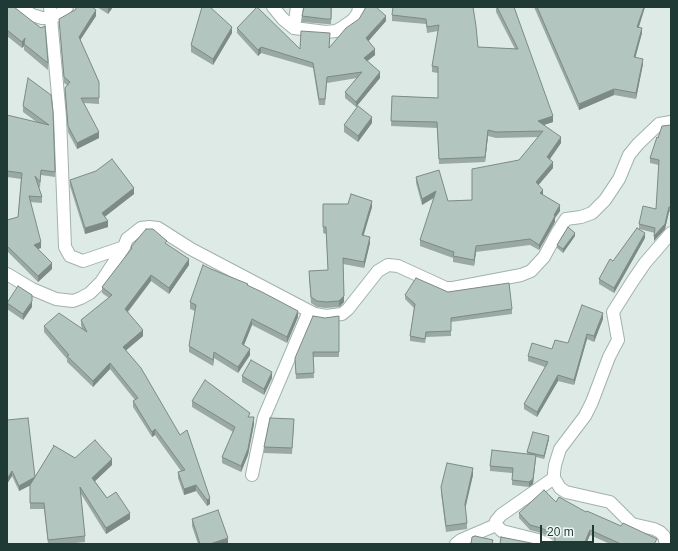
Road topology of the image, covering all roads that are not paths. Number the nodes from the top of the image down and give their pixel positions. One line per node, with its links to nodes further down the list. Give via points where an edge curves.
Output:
1 (21, 7): 6 (street, via 42,18)
2 (67, 7): 6 (street, via 59,15)
3 (273, 7): 7 (street)
4 (297, 7): 7 (street)
5 (359, 7): 7 (street, via 353,20 336,31)
6 (50, 13): 10 (street, via 60,117 65,247 70,256 83,261)
7 (294, 28)
8 (671, 122): 12 (street, via 659,124 638,144 629,155 613,189 592,213 566,220 544,258 531,271 446,288 398,266 388,265 378,271 342,314 326,316)
9 (671, 233): 14 (street, via 632,282 613,312 618,340 585,416 560,448)
10 (124, 247): 11 (street, via 97,288 73,300 50,296 32,289); 12 (street, via 127,239 141,228 158,228 191,250)
11 (7, 274)
12 (310, 311): 13 (street, via 264,417)
13 (252, 475)
14 (554, 478): 15 (street, via 501,515); 18 (street, via 566,492 610,502 632,524 660,532)
15 (496, 525): 16 (street); 17 (street, via 502,531)
16 (456, 544)
17 (548, 544)
18 (666, 544)

